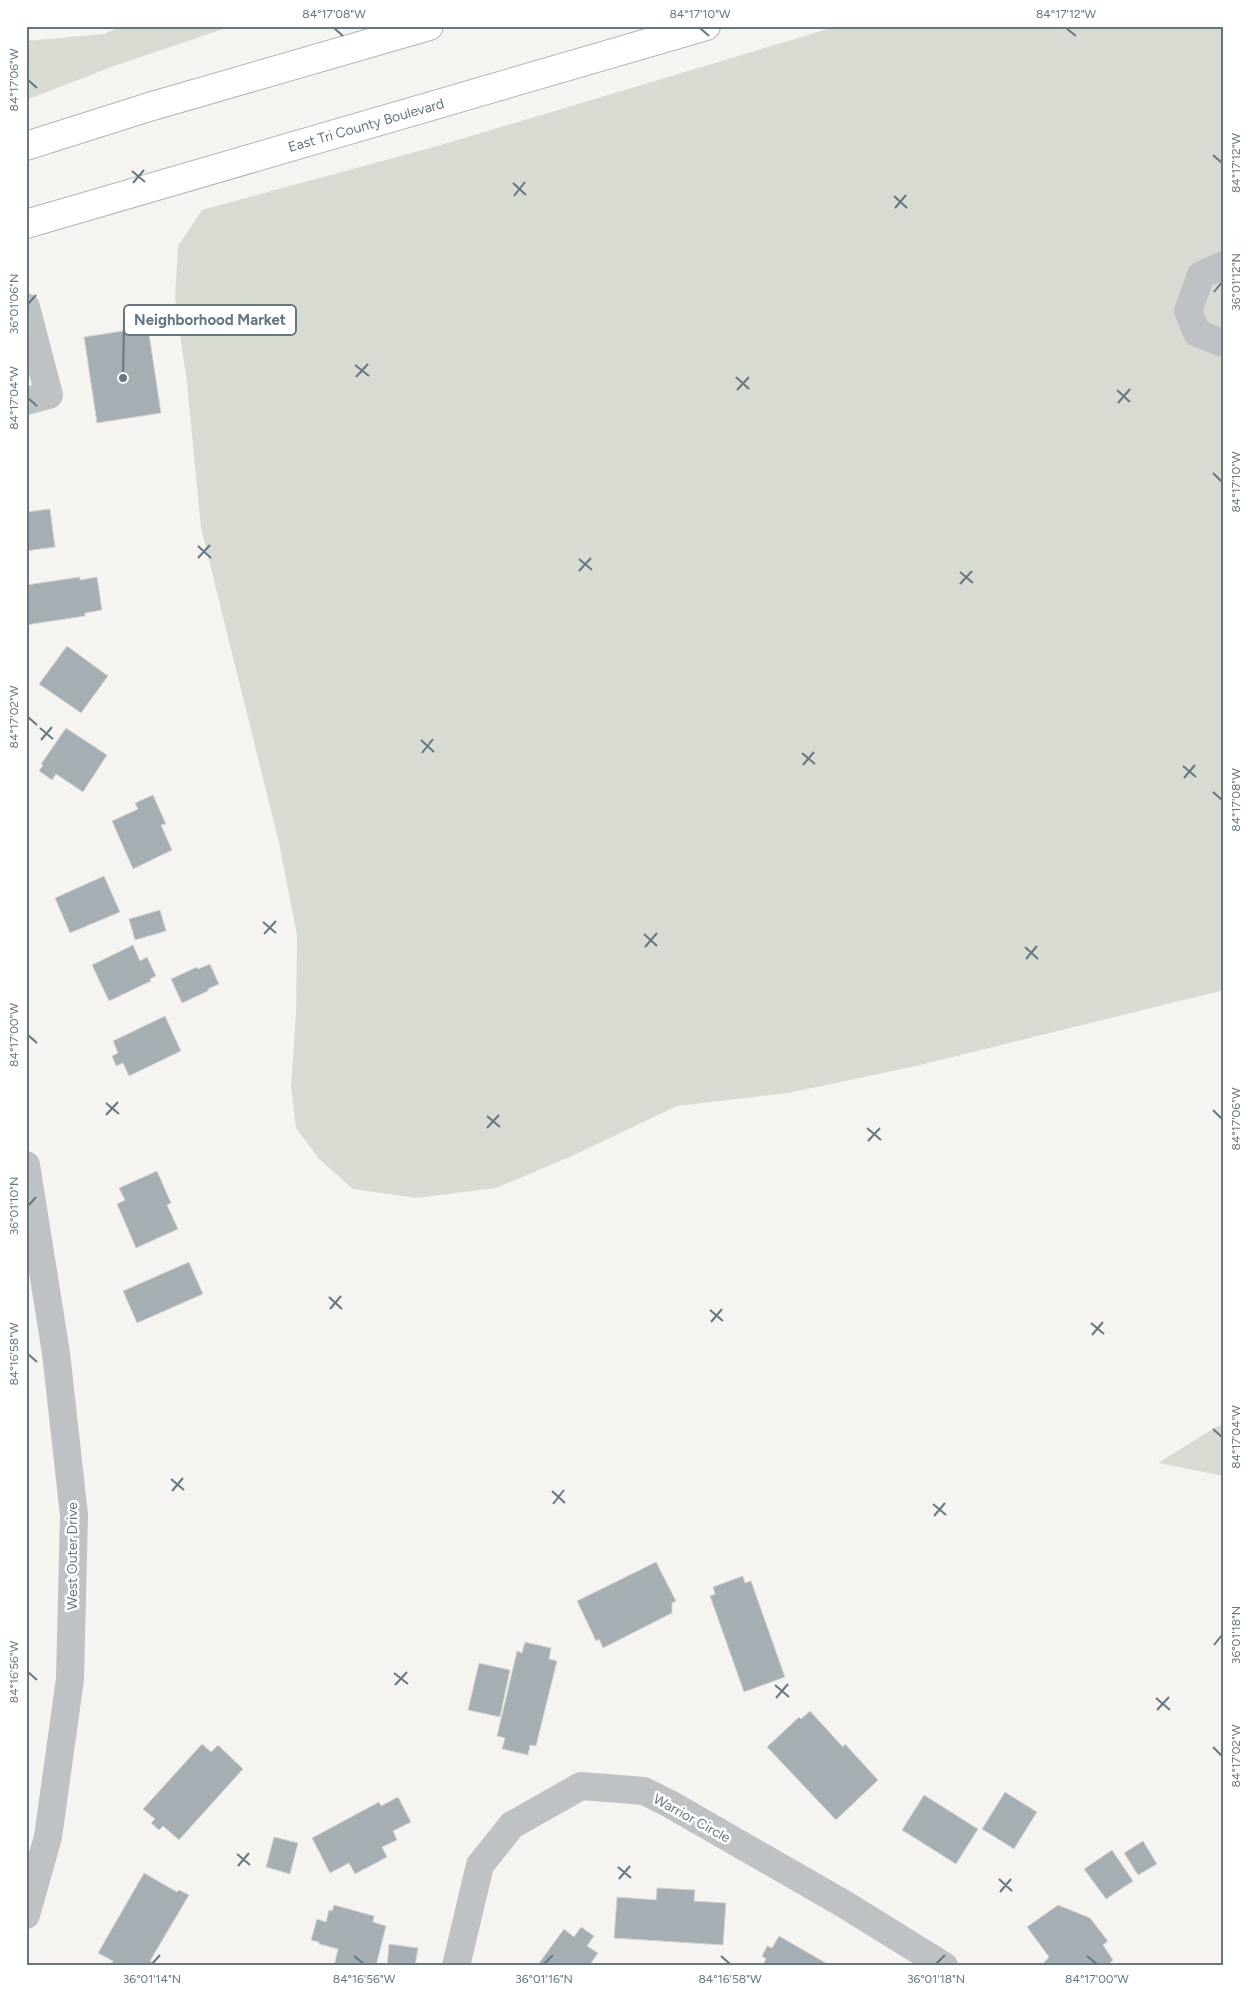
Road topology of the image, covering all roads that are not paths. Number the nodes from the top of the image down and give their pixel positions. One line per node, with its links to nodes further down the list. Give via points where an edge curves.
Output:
1 (429, 26): 3 (highway)
2 (706, 26): 4 (highway, East Tri County Boulevard)
3 (26, 146)
4 (26, 224)
5 (1224, 265): 7 (street, via 1201,275 1188,311 1197,332)
6 (26, 307): 8 (street, via 49,395)
7 (1224, 342)
8 (26, 401)
9 (26, 1165): 10 (street, West Outer Drive, via 56,1354 74,1515 70,1680 48,1837)
10 (26, 1915)
11 (456, 1966): 12 (street, Warrior Circle, via 480,1865 512,1825 581,1786 644,1791 844,1904)
12 (944, 1966)

